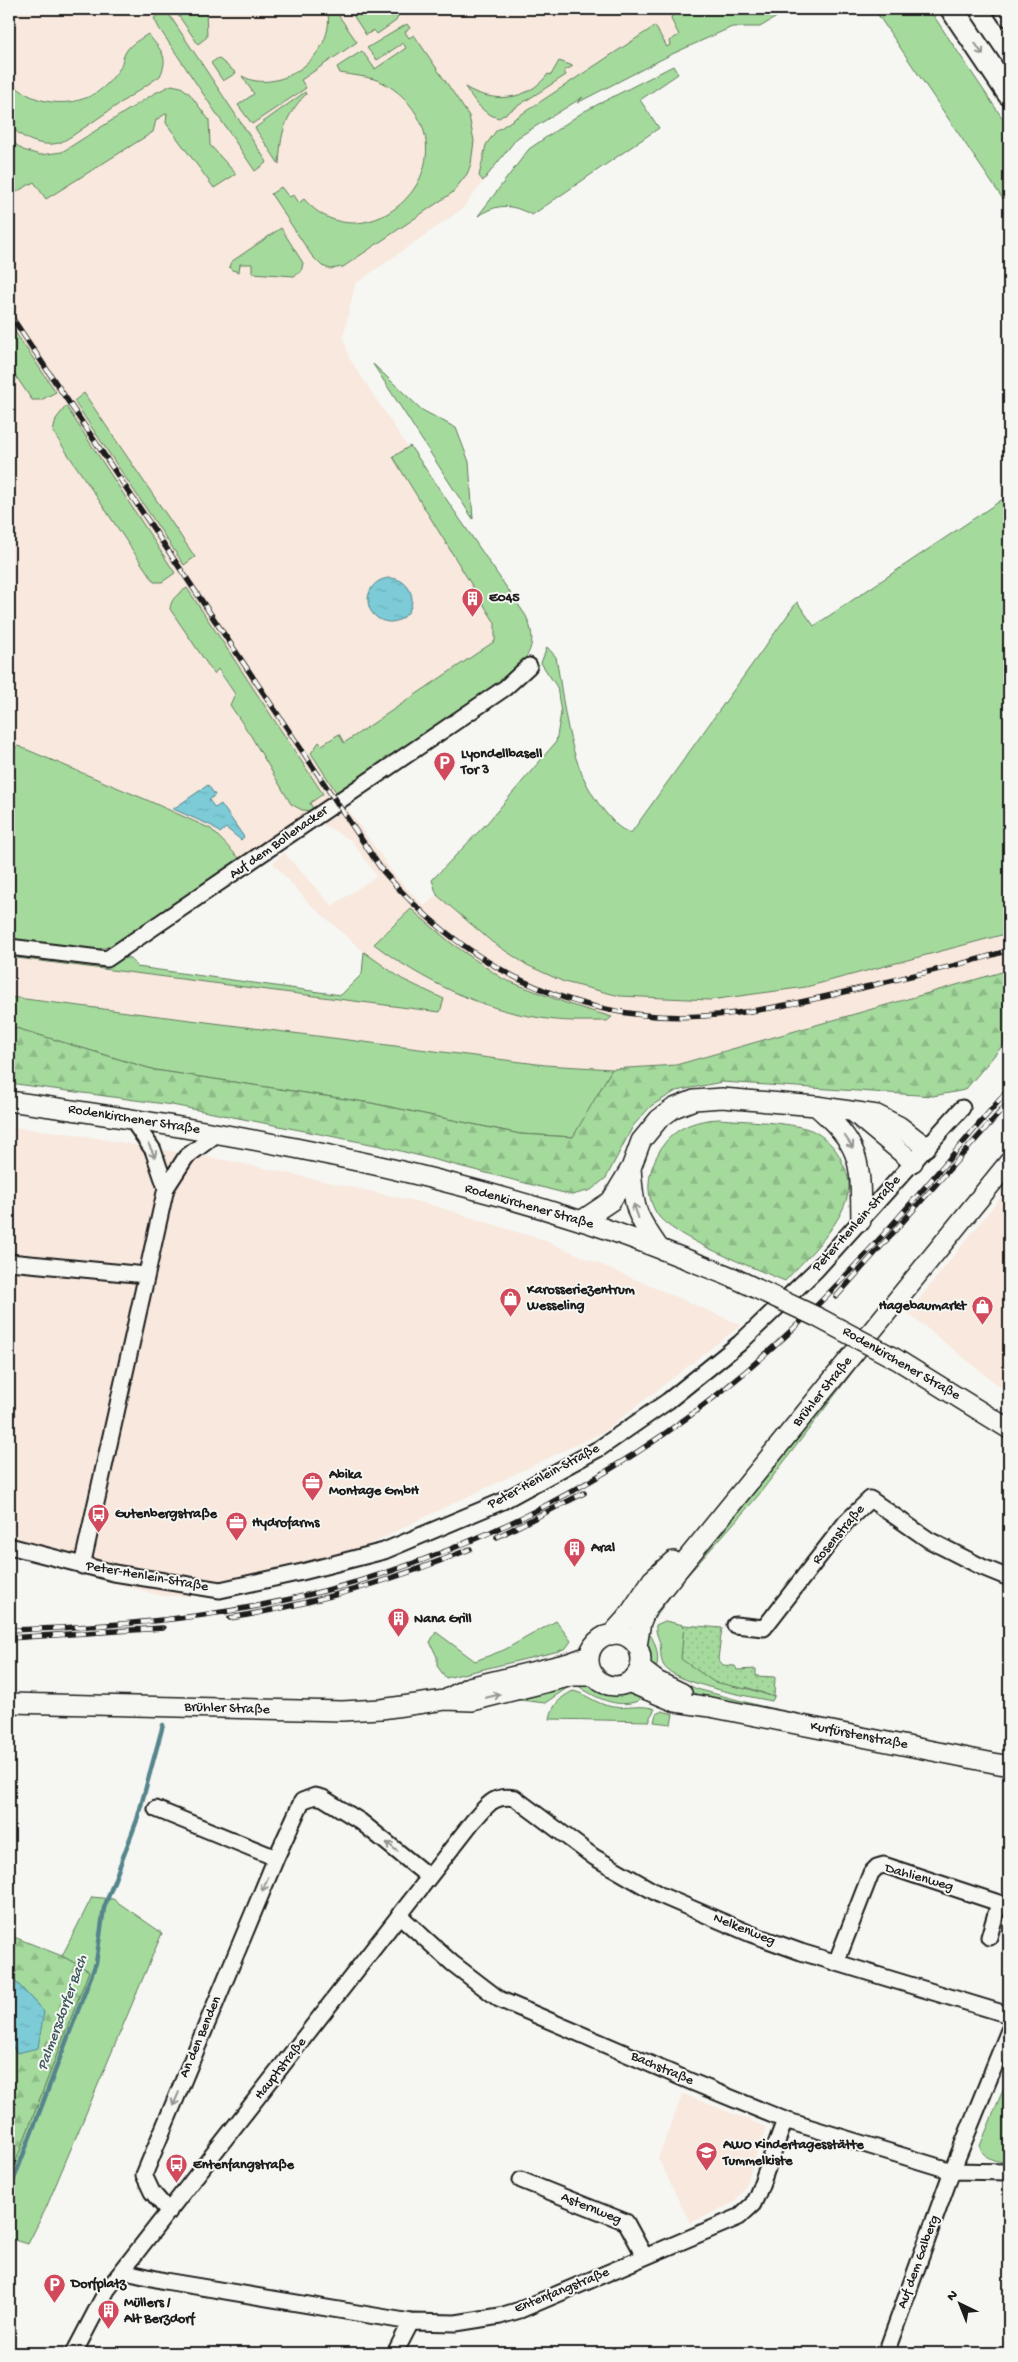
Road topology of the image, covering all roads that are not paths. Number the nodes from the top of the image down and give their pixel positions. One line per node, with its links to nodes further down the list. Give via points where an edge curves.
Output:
1 (952, 9): 4 (highway, one-way to 4)
2 (1005, 9): 3 (highway)
3 (1009, 15)
4 (1009, 94)
5 (528, 666): 6 (street, Auf dem Bollenacker, via 505,688 107,959)
6 (9, 947)
7 (9, 1101): 11 (main road, Rodenkirchener Straße)
8 (816, 1106): 10 (main road); 16 (main road, via 722,1098 694,1100 674,1108 659,1119 641,1141); 19 (main road, one-way to 19, via 837,1124 854,1148 860,1169)
9 (962, 1108): 13 (street, Peter-Henlein-Straße)
10 (853, 1112): 13 (main road, via 877,1114 900,1126); 14 (main road)
11 (131, 1118): 12 (main road, Rodenkirchener Straße); 17 (street, one-way to 17, via 153,1150)
12 (218, 1133): 17 (street, via 186,1157); 18 (main road, Rodenkirchener Straße, via 378,1165)
13 (926, 1148): 14 (street, Peter-Henlein-Straße)
14 (914, 1162): 19 (street, Peter-Henlein-Straße)
15 (1009, 1162): 24 (main road, Brühler Straße)
16 (631, 1168): 18 (main road, via 611,1200); 20 (main road, one-way to 16, via 640,1220 634,1204)
17 (166, 1188): 22 (street)
18 (582, 1221): 20 (main road, Rodenkirchener Straße)
19 (861, 1221): 26 (street, Peter-Henlein-Straße, via 816,1270 740,1343 668,1401 600,1448 503,1501 384,1551 220,1590)
20 (659, 1248): 23 (main road, Rodenkirchener Straße, bridge, via 734,1278 817,1317 896,1359)
21 (9, 1262): 22 (street)
22 (146, 1275): 26 (street)
23 (1009, 1429)
24 (710, 1528): 29 (main road, Brühler Straße, via 652,1580); 30 (main road, Brühler Straße, via 647,1608)
25 (9, 1546): 26 (street, Peter-Henlein-Straße)
26 (82, 1566)
27 (1009, 1578): 28 (street, Rosenstraße, via 929,1540 870,1499 846,1522 764,1628)
28 (735, 1625)
29 (612, 1634): 30 (main road, via 624,1636); 31 (main road, via 595,1643)
30 (637, 1646): 32 (main road)
31 (589, 1656): 33 (main road); 35 (main road, Brühler Straße, via 469,1687)
32 (640, 1668): 34 (main road); 37 (main road, Kurfürstenstraße, via 657,1681)
33 (594, 1676): 34 (main road, via 615,1686); 35 (main road, Brühler Straße, one-way to 33, via 472,1701 572,1676)
34 (628, 1682): 37 (main road, Kurfürstenstraße, via 676,1702)
35 (445, 1700): 36 (main road, Brühler Straße, via 342,1711)
36 (9, 1702)
37 (710, 1707): 38 (main road, Kurfürstenstraße)
38 (1009, 1766)
39 (502, 1796): 42 (street, Hauptstraße, via 472,1821); 45 (street, Nelkenweg, via 515,1798 594,1856 660,1895 751,1934)
40 (156, 1809): 41 (street)
41 (276, 1858): 42 (street, An den Benden, one-way to 41, via 360,1821 315,1796 302,1801 298,1807); 52 (street, An den Benden, one-way to 52, via 144,2175 152,2192)
42 (429, 1878): 43 (street, Hauptstraße)
43 (399, 1916): 48 (street, Bachstraße, via 452,1964 499,1999); 52 (street, Hauptstraße)
44 (989, 1937): 45 (street, Dahlienweg, via 999,1903 884,1865 871,1873)
45 (836, 1963): 46 (street, Nelkenweg)
46 (1009, 2015)
47 (1009, 2030): 49 (street)
48 (785, 2120): 49 (street, Bachstraße); 53 (street, Entenfangstraße, via 753,2204 739,2217)
49 (952, 2171): 50 (street, Bachstraße); 58 (street, Auf dem Galberg)
50 (1009, 2172)
51 (521, 2180): 53 (street, Asternweg, via 626,2222)
52 (169, 2212): 54 (street, Hauptstraße)
53 (645, 2257): 55 (street, Entenfangstraße, via 500,2316 456,2323)
54 (122, 2272): 55 (street, Entenfangstraße); 56 (street, Hauptstraße, via 107,2290)
55 (411, 2322): 57 (street)
56 (74, 2353)
57 (395, 2353)
58 (886, 2353)

